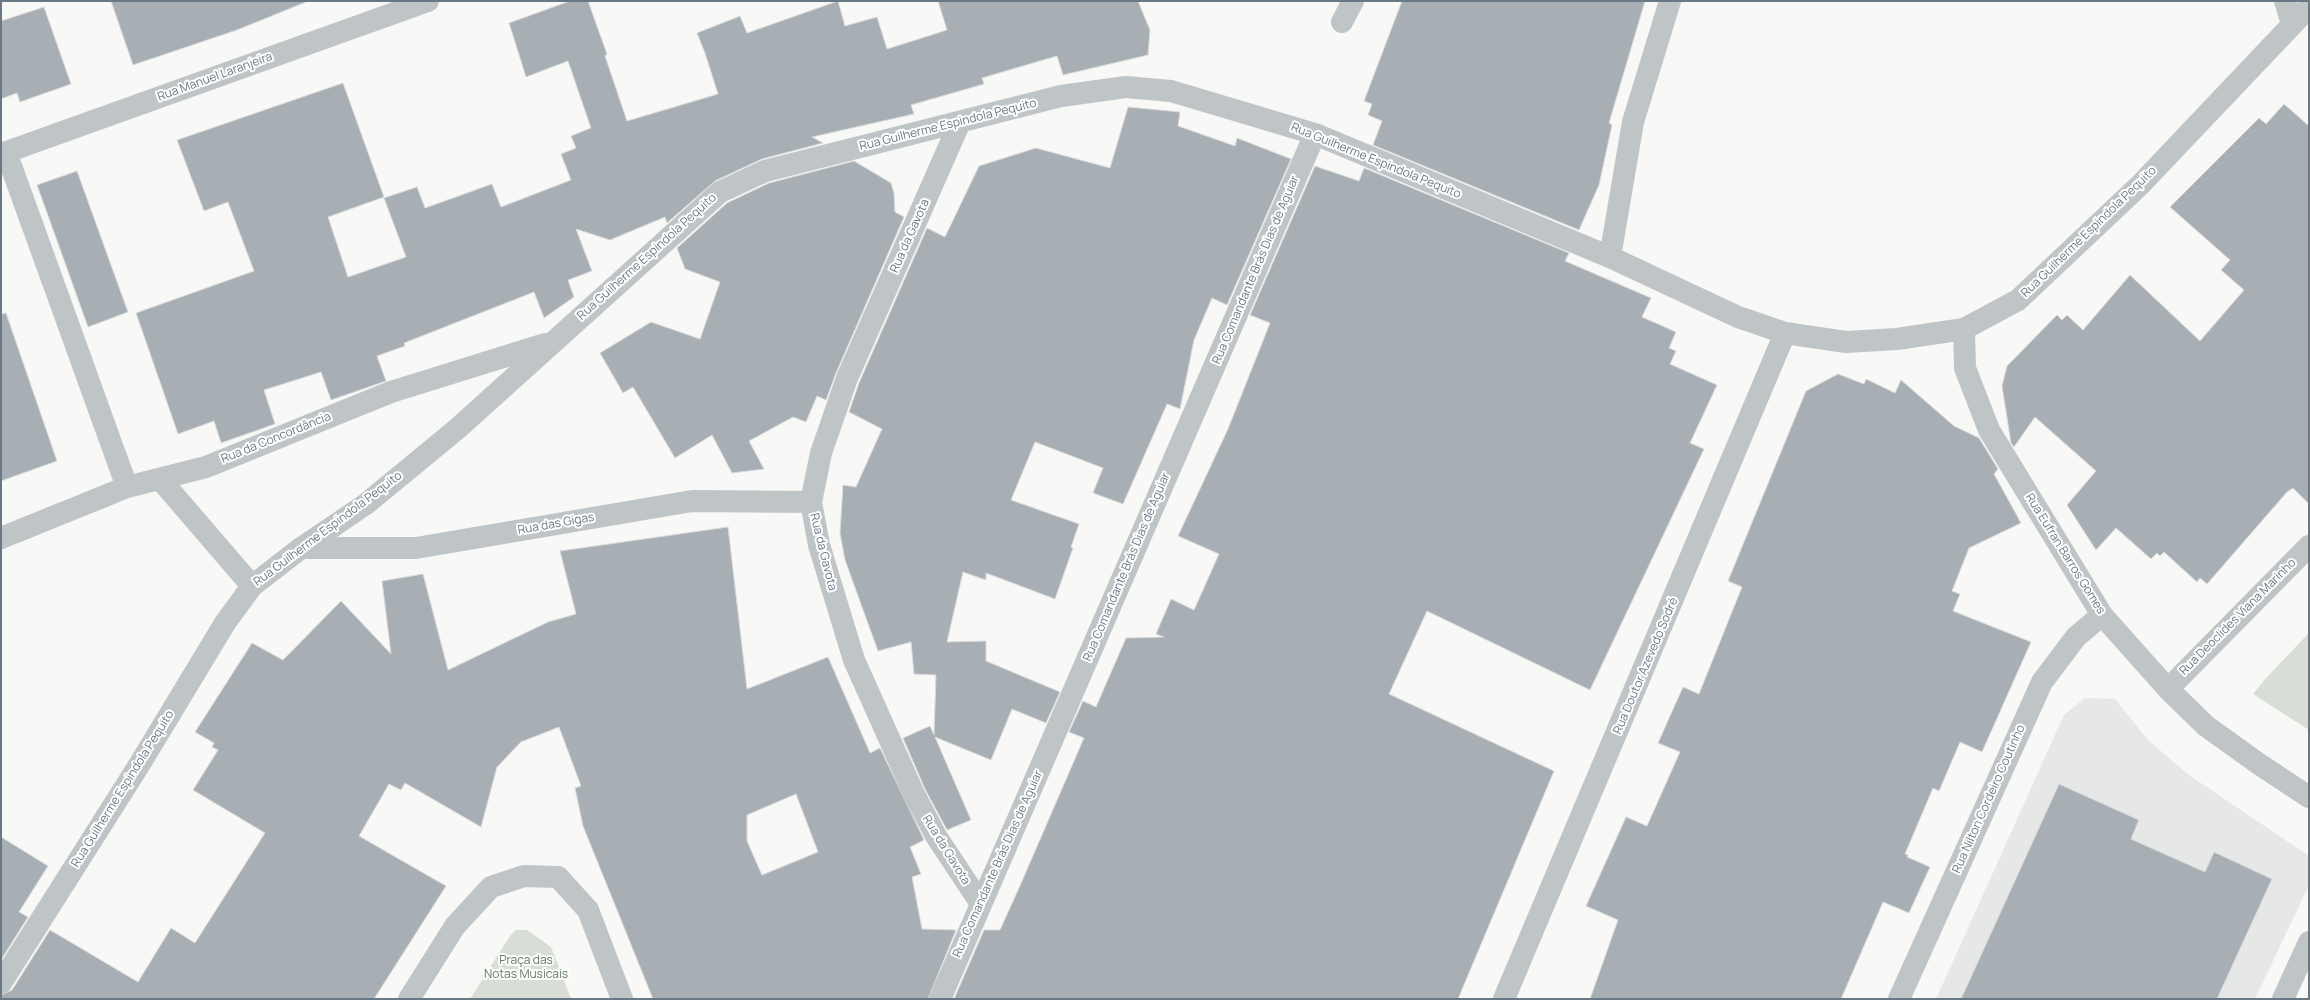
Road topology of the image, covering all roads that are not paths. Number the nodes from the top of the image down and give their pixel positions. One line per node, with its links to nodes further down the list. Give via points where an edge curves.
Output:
1 (428, 1): 10 (street, Rua Manuel Laranjeira)
2 (1353, 1): 6 (street)
3 (1670, 1): 11 (street, via 1633,122)
4 (2285, 1): 7 (street)
5 (2309, 7): 7 (street, Rua Guilherme Espindola Pequito)
6 (1342, 22)
7 (2292, 24): 12 (street, Rua Guilherme Espindola Pequito, via 2140,186 2018,300)
8 (960, 122): 9 (street, Rua Guilherme Espindola Pequito, via 1061,96 1126,87 1171,91); 14 (street, Rua Guilherme Espindola Pequito, via 764,171 720,192); 17 (street, Rua da Gavota, via 847,378 821,453)
9 (1315, 134): 11 (street, Rua Guilherme Espindola Pequito); 25 (street, Rua Comandante Brás Dias de Aguiar)
10 (3, 153): 16 (street)
11 (1610, 257): 13 (street, Rua Guilherme Espindola Pequito, via 1738,317)
12 (1964, 329): 13 (street, Rua Guilherme Espindola Pequito, via 1897,339 1846,342); 22 (street, Rua Eufran Barros Gomes, via 1965,368 1989,430)
13 (1785, 333): 31 (street, Rua Doutor Azevedo Sodré)
14 (552, 342): 15 (street, Rua da Concordância, via 391,392 206,466); 20 (street, Rua Guilherme Espindola Pequito, via 457,429 366,504)
15 (160, 479): 16 (street, Rua da Concordância); 21 (street)
16 (127, 486): 18 (street, Rua da Concordância)
17 (812, 502): 20 (street, Rua das Gigas, via 692,501 416,548); 25 (street, Rua da Gavota, via 819,545 854,660 921,808 936,836)
18 (1, 538)
19 (2309, 546): 23 (street, Rua Deoclides Viana Marinho)
20 (301, 548): 21 (street, Rua Guilherme Espindola Pequito)
21 (252, 586): 27 (street, Rua Guilherme Espindola Pequito, via 225,623 141,762)
22 (2102, 615): 23 (street, Rua Eufran Barros Gomes); 32 (street, Rua Nilton Cordeiro Coutinho, via 2076,638 2042,682)
23 (2168, 689): 24 (street, Rua Eufran Barros Gomes, via 2206,726)
24 (2309, 797)
25 (981, 904): 30 (street, Rua Comandante Brás Dias de Aguiar)
26 (2309, 942): 33 (street)
27 (1, 983)
28 (409, 999): 29 (street, via 455,926 491,887 524,876 558,877 588,910)
29 (622, 999)
30 (940, 999)
31 (1504, 999)
32 (1899, 999)
33 (2283, 999)

